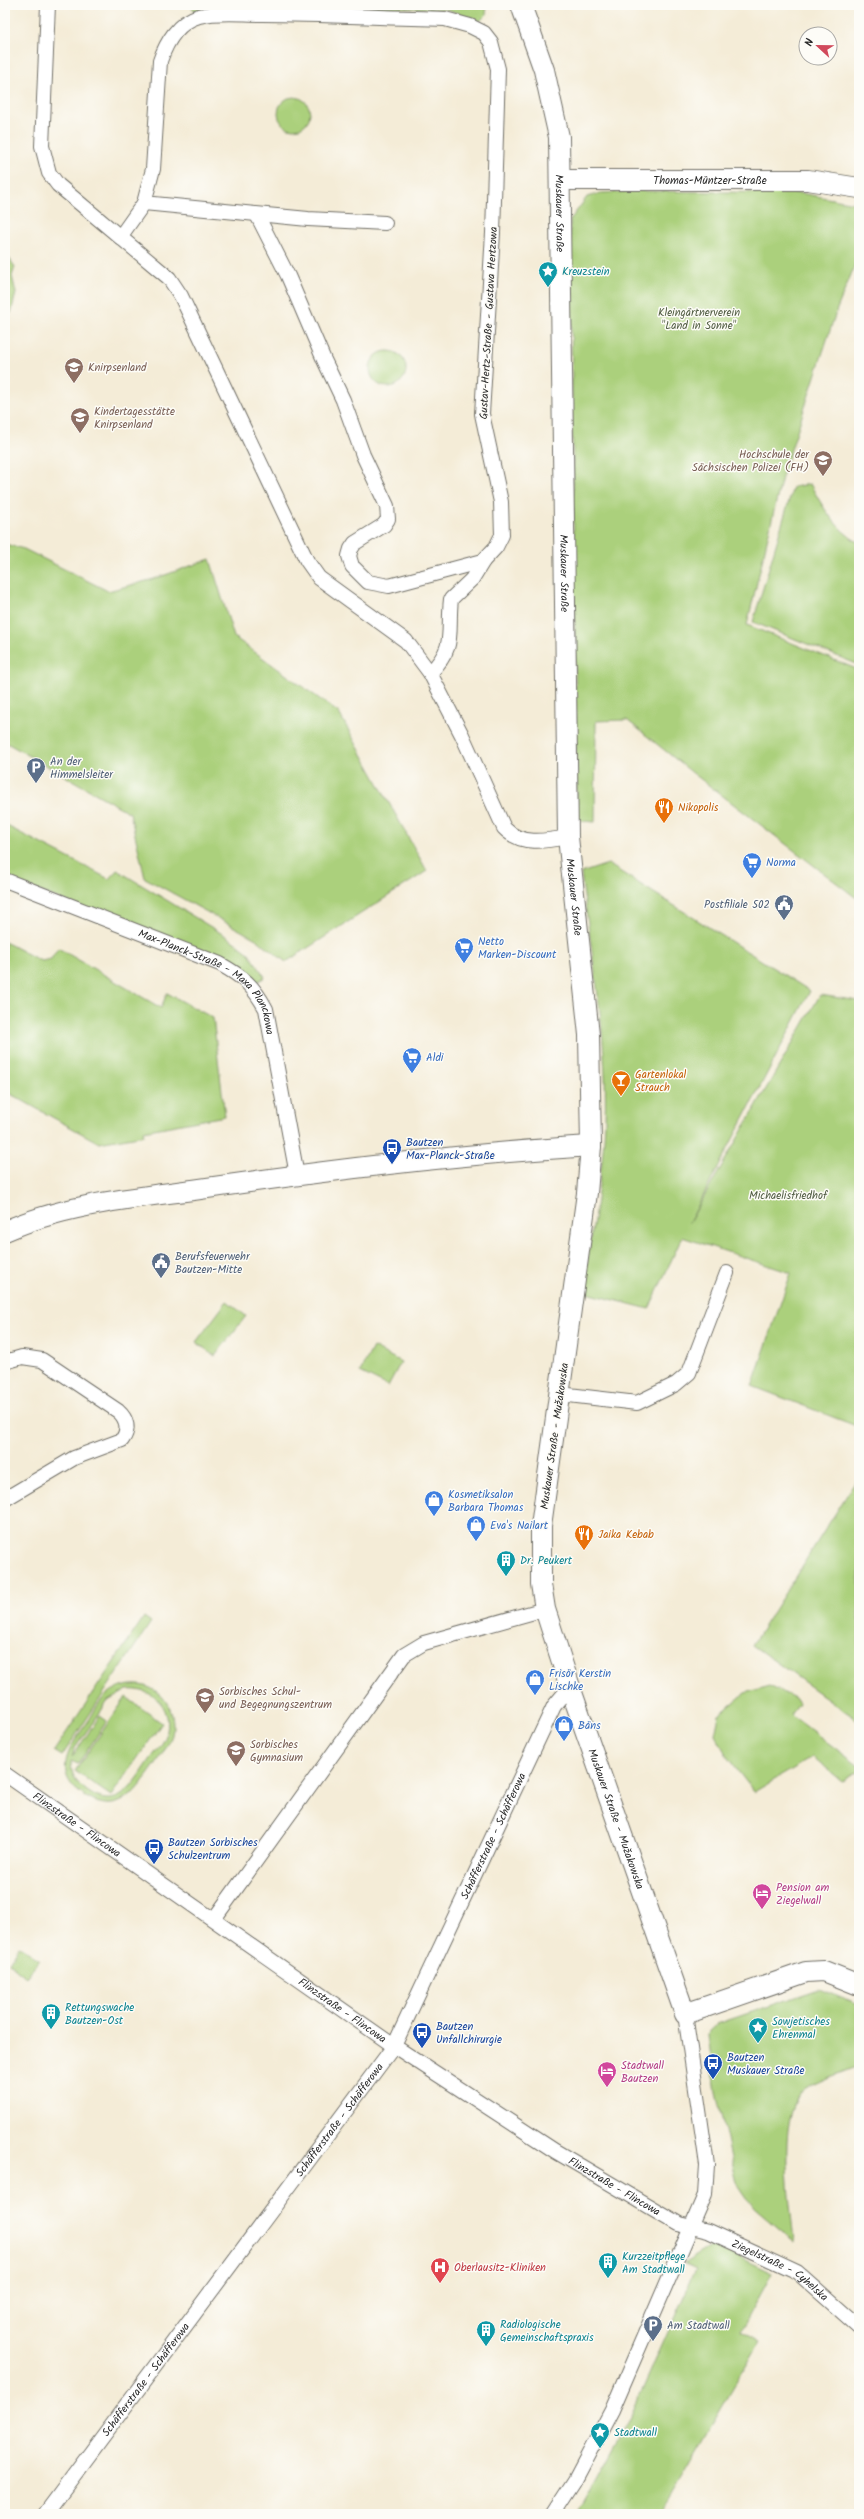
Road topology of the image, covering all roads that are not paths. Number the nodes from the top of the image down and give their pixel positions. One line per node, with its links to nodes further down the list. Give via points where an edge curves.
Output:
1 (48, 5): 8 (street, via 42,146 46,163 58,185)
2 (521, 5): 3 (street, Muskauer Straße, via 544,70 559,138)
3 (560, 180): 4 (street, Thomas-Müntzer-Straße, via 808,180); 11 (street, Muskauer Straße)
4 (859, 188)
5 (144, 203): 6 (street); 8 (street, Gustav-Hertz-Straße - Gustava Hertzowa); 9 (street, Gustav-Hertz-Straße - Gustava Hertzowa, via 153,169 160,61 165,46 184,24 197,16 211,14 445,19 484,33 491,42 498,69 482,414 503,520 502,535 496,547)
6 (257, 215): 7 (street); 9 (street, via 288,276 387,506 388,519 384,525 351,548 349,556 352,566 368,582 389,586)
7 (385, 223)
8 (120, 237): 10 (street, via 169,278 182,296 307,561 320,578 406,641)
9 (480, 566): 10 (street, Gustav-Hertz-Straße - Gustava Hertzowa, via 472,579 450,599 449,647)
10 (430, 674): 11 (street, via 462,735 504,828 512,836 535,841)
11 (568, 837): 13 (street, Muskauer Straße, via 589,1035)
12 (5, 880): 14 (street, Max-Planck-Straße - Maxa Planckowa, via 220,964 240,975 256,990 266,1009)
13 (591, 1146): 14 (street); 18 (street, Muskauer Straße - Mužakowska)
14 (297, 1175): 15 (street, via 112,1202 57,1214)
15 (5, 1231)
16 (727, 1273): 18 (street, via 689,1373 676,1384 637,1403)
17 (5, 1362): 19 (street, via 22,1357 42,1360 118,1411 126,1421 126,1432 122,1440 74,1458)
18 (560, 1394): 20 (street, Muskauer Straße - Mužakowska, via 541,1526 541,1584)
19 (5, 1499)
20 (545, 1609): 21 (street, Muskauer Straße - Mužakowska); 23 (street, via 424,1643 404,1656)
21 (570, 1687): 25 (street, Muskauer Straße - Mužakowska); 26 (street, Schäfferstraße - Schäfferowa, via 554,1706)
22 (5, 1774): 23 (street, Flinzstraße - Flincowa)
23 (214, 1920): 26 (street, Flinzstraße - Flincowa)
24 (859, 1985): 25 (street, via 824,1971 806,1972)
25 (685, 2014): 27 (street, Muskauer Straße - Mužakowska, via 707,2179 705,2195)
26 (394, 2046): 27 (street, Flinzstraße - Flincowa, via 554,2151 679,2224); 29 (street, Schäfferstraße - Schäfferowa)
27 (693, 2227): 28 (street, Ziegelstraße - Cyhelska, via 708,2231 797,2272); 30 (street, Muskauer Straße - Mužakowska, via 612,2410 575,2480)
28 (859, 2327)
29 (45, 2514)
30 (553, 2514)

